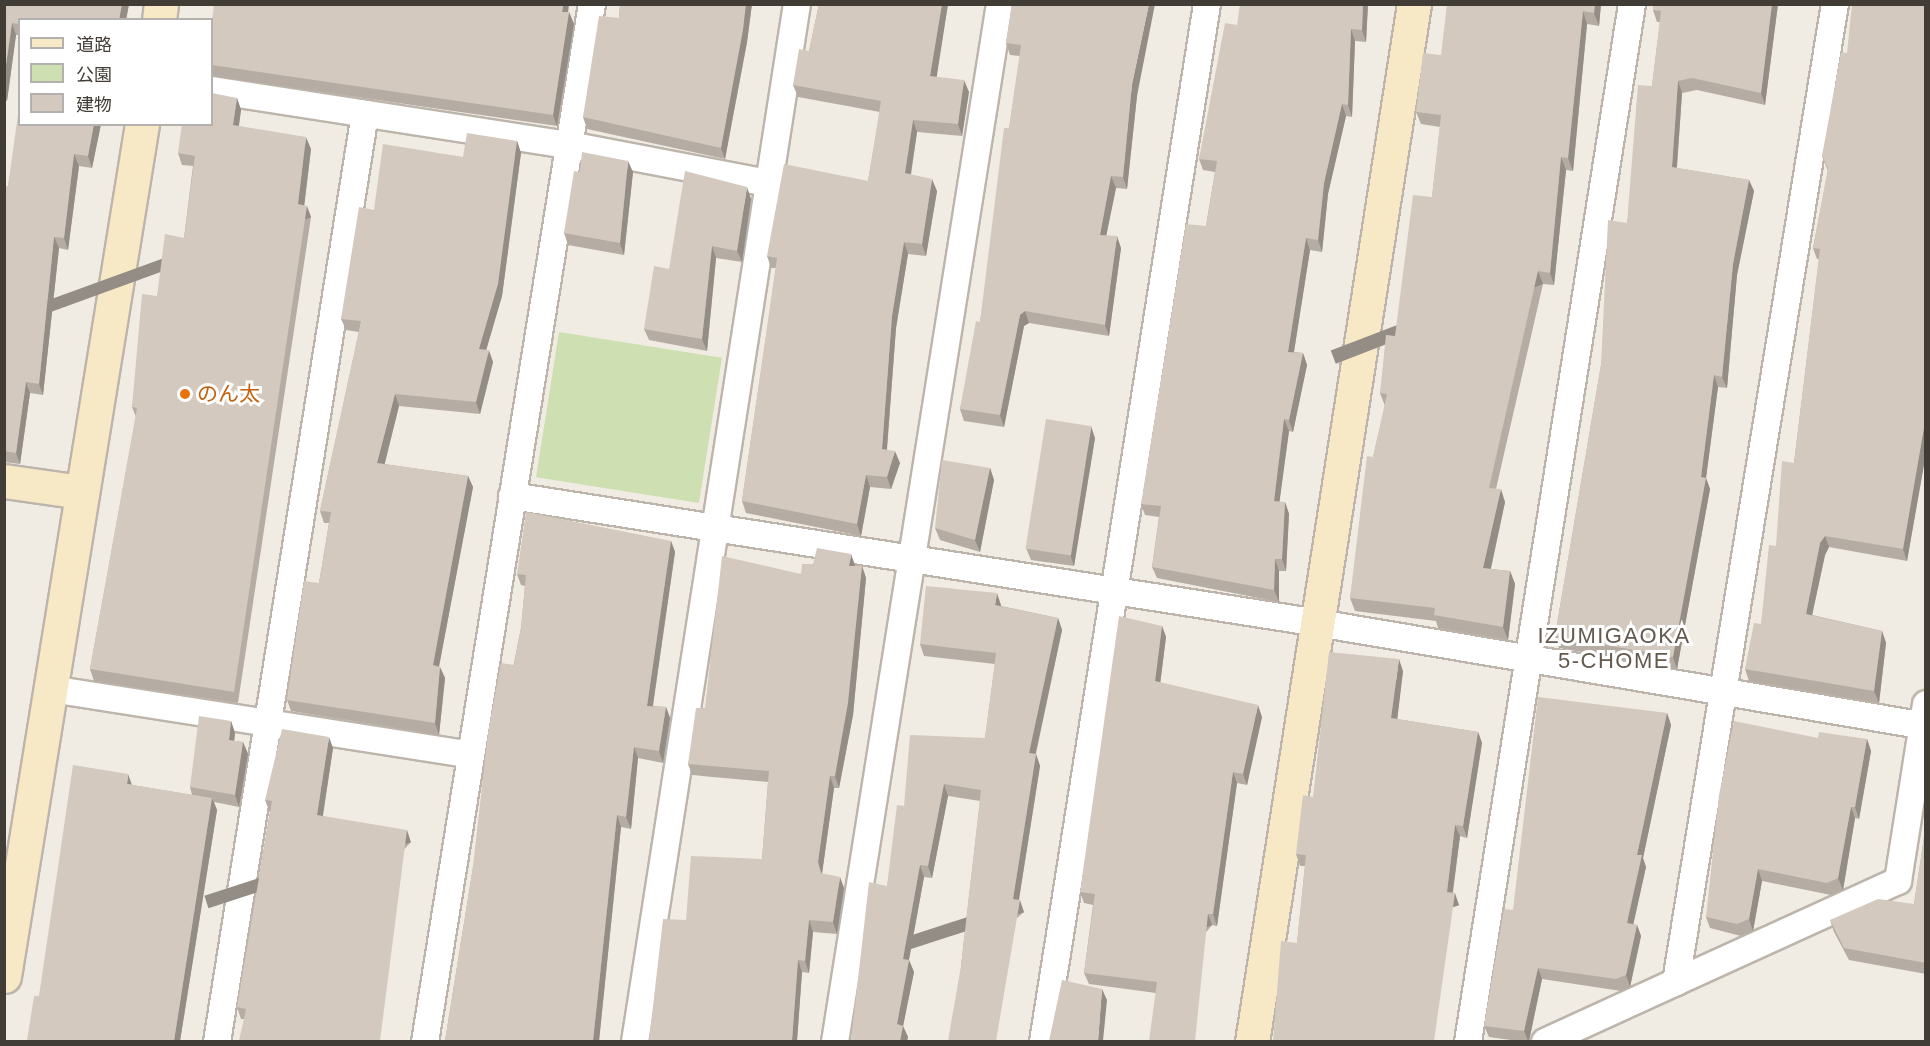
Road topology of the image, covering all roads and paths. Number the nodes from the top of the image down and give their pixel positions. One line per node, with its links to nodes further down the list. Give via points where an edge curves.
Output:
1 (592, 4): 11 (street)
2 (797, 4): 12 (street)
3 (1000, 4): 17 (street)
4 (1206, 4): 18 (street)
5 (1414, 4): 19 (street)
6 (1632, 4): 20 (street)
7 (1835, 4): 22 (street)
8 (213, 90): 9 (street)
9 (365, 114): 11 (street); 24 (street)
10 (142, 126): 14 (street)
11 (569, 145): 12 (street); 15 (street)
12 (769, 183): 16 (street)
13 (4, 481): 14 (street)
14 (81, 492): 21 (street)
15 (512, 496): 16 (street); 25 (street)
16 (716, 529): 17 (street); 30 (street)
17 (912, 558): 18 (street); 31 (street)
18 (1114, 591): 19 (street); 32 (street)
19 (1318, 623): 20 (street); 33 (street)
20 (1526, 661): 22 (street); 34 (street)
21 (51, 689): 24 (street); 26 (street)
22 (1725, 695): 23 (street); 27 (street)
23 (1924, 719): 27 (street, via 1898,881)
24 (267, 723): 25 (street); 28 (street)
25 (471, 755): 29 (street)
26 (4, 976)
27 (1676, 982): 35 (street)
28 (217, 1041)
29 (425, 1041)
30 (635, 1041)
31 (836, 1041)
32 (1042, 1041)
33 (1252, 1041)
34 (1468, 1041)
35 (1545, 1041)

